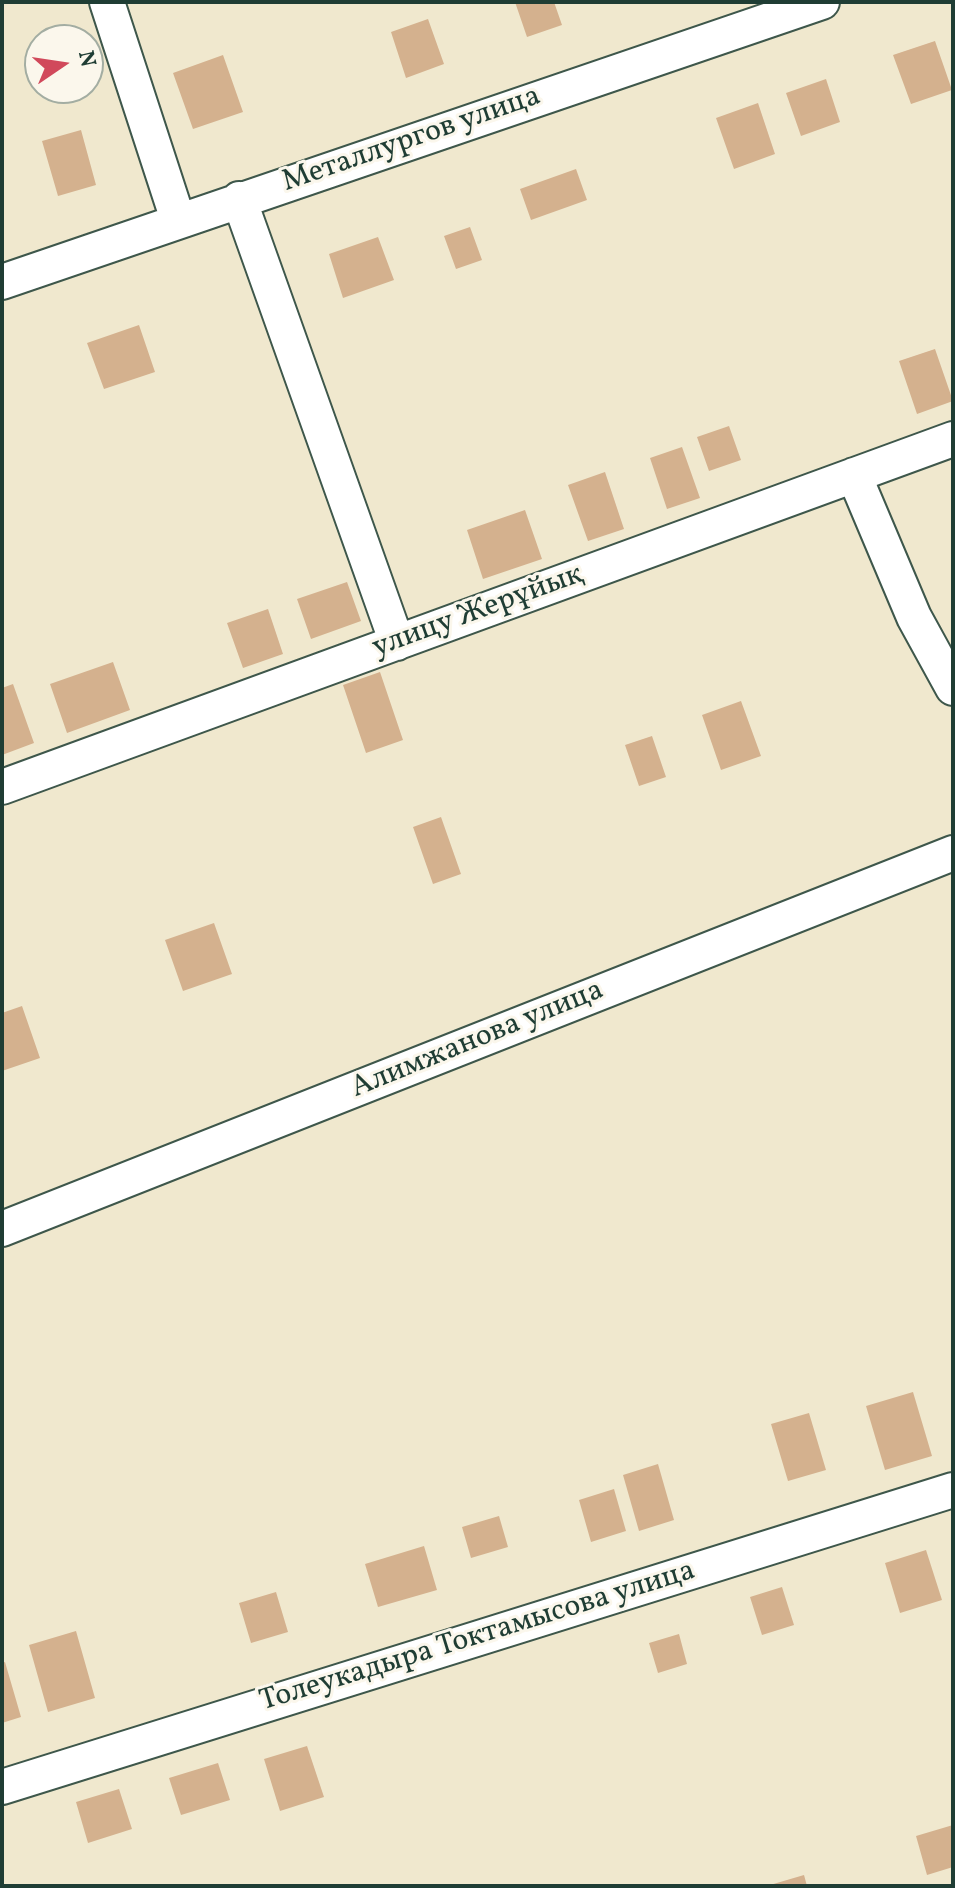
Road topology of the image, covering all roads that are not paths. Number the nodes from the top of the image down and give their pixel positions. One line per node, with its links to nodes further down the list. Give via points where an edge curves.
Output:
1 (107, 2): 4 (street)
2 (822, 2): 3 (street, Металлургов улица)
3 (239, 199): 4 (street, Металлургов улица); 8 (street)
4 (178, 220): 5 (street, Металлургов улица)
5 (2, 282)
6 (953, 439): 7 (street, улицу Жерұйық)
7 (854, 475): 8 (street, улицу Жерұйық); 9 (street, via 914,617)
8 (397, 643): 10 (street, улицу Жерұйық)
9 (953, 688)
10 (2, 787)
11 (953, 853): 12 (street, Алимжанова улица)
12 (2, 1229)
13 (953, 1490): 14 (street, Толеукадыра Токтамысова улица)
14 (2, 1787)

